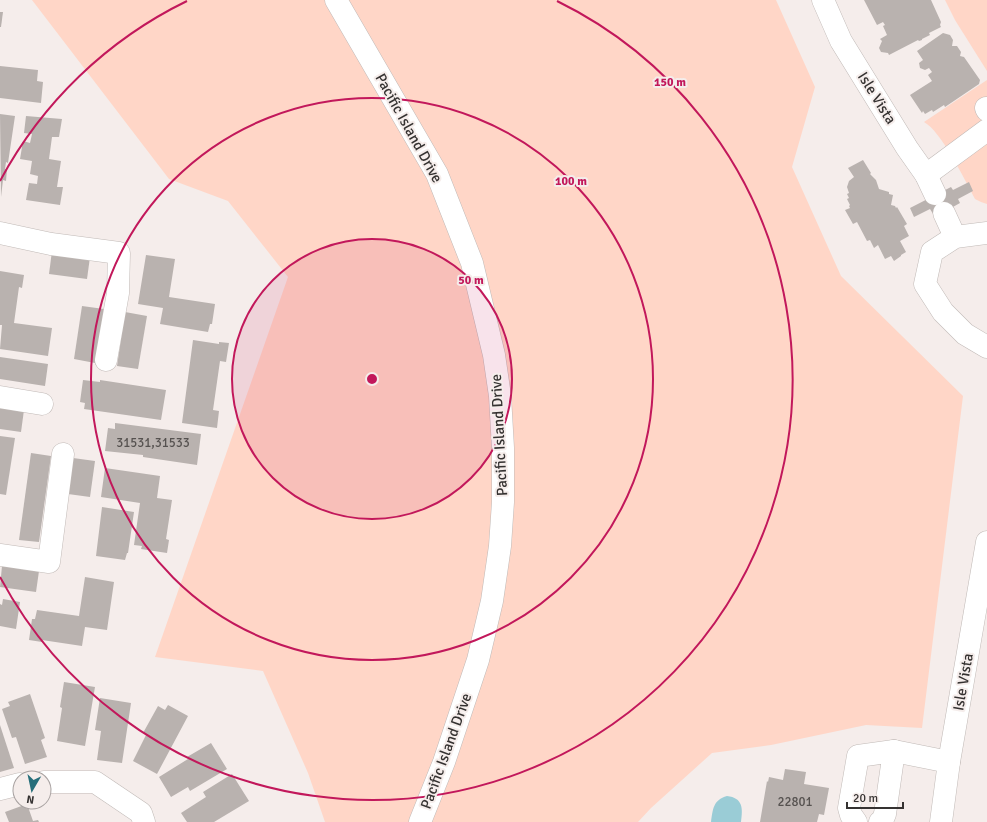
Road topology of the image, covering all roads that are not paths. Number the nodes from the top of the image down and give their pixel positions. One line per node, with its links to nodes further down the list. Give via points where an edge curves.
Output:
1 (336, 0): 21 (main road, Pacific Island Drive, via 437,174 472,263 494,355 500,396 503,502 492,601 478,660 444,762)
2 (823, 0): 4 (main road, Isle Vista, via 841,41)
3 (987, 130): 4 (main road)
4 (935, 194): 7 (main road, Isle Vista)
5 (0, 233): 9 (main road, via 51,244 120,253 118,293)
6 (987, 233): 7 (main road)
7 (955, 237): 8 (main road, via 932,252 925,284 943,312 965,334)
8 (987, 347)
9 (106, 360)
10 (0, 397): 11 (main road)
11 (42, 404)
12 (63, 454): 14 (main road, via 49,562)
13 (987, 542): 16 (main road, Isle Vista)
14 (0, 555)
15 (894, 751): 16 (main road); 22 (main road, via 858,756 849,808); 23 (main road, via 885,814)
16 (949, 762): 24 (main road, Isle Vista)
17 (52, 782): 20 (main road, via 95,782 141,813)
18 (12, 786): 19 (main road)
19 (0, 789)
20 (144, 822)
21 (420, 822)
22 (856, 822)
23 (880, 822)
24 (941, 822)

